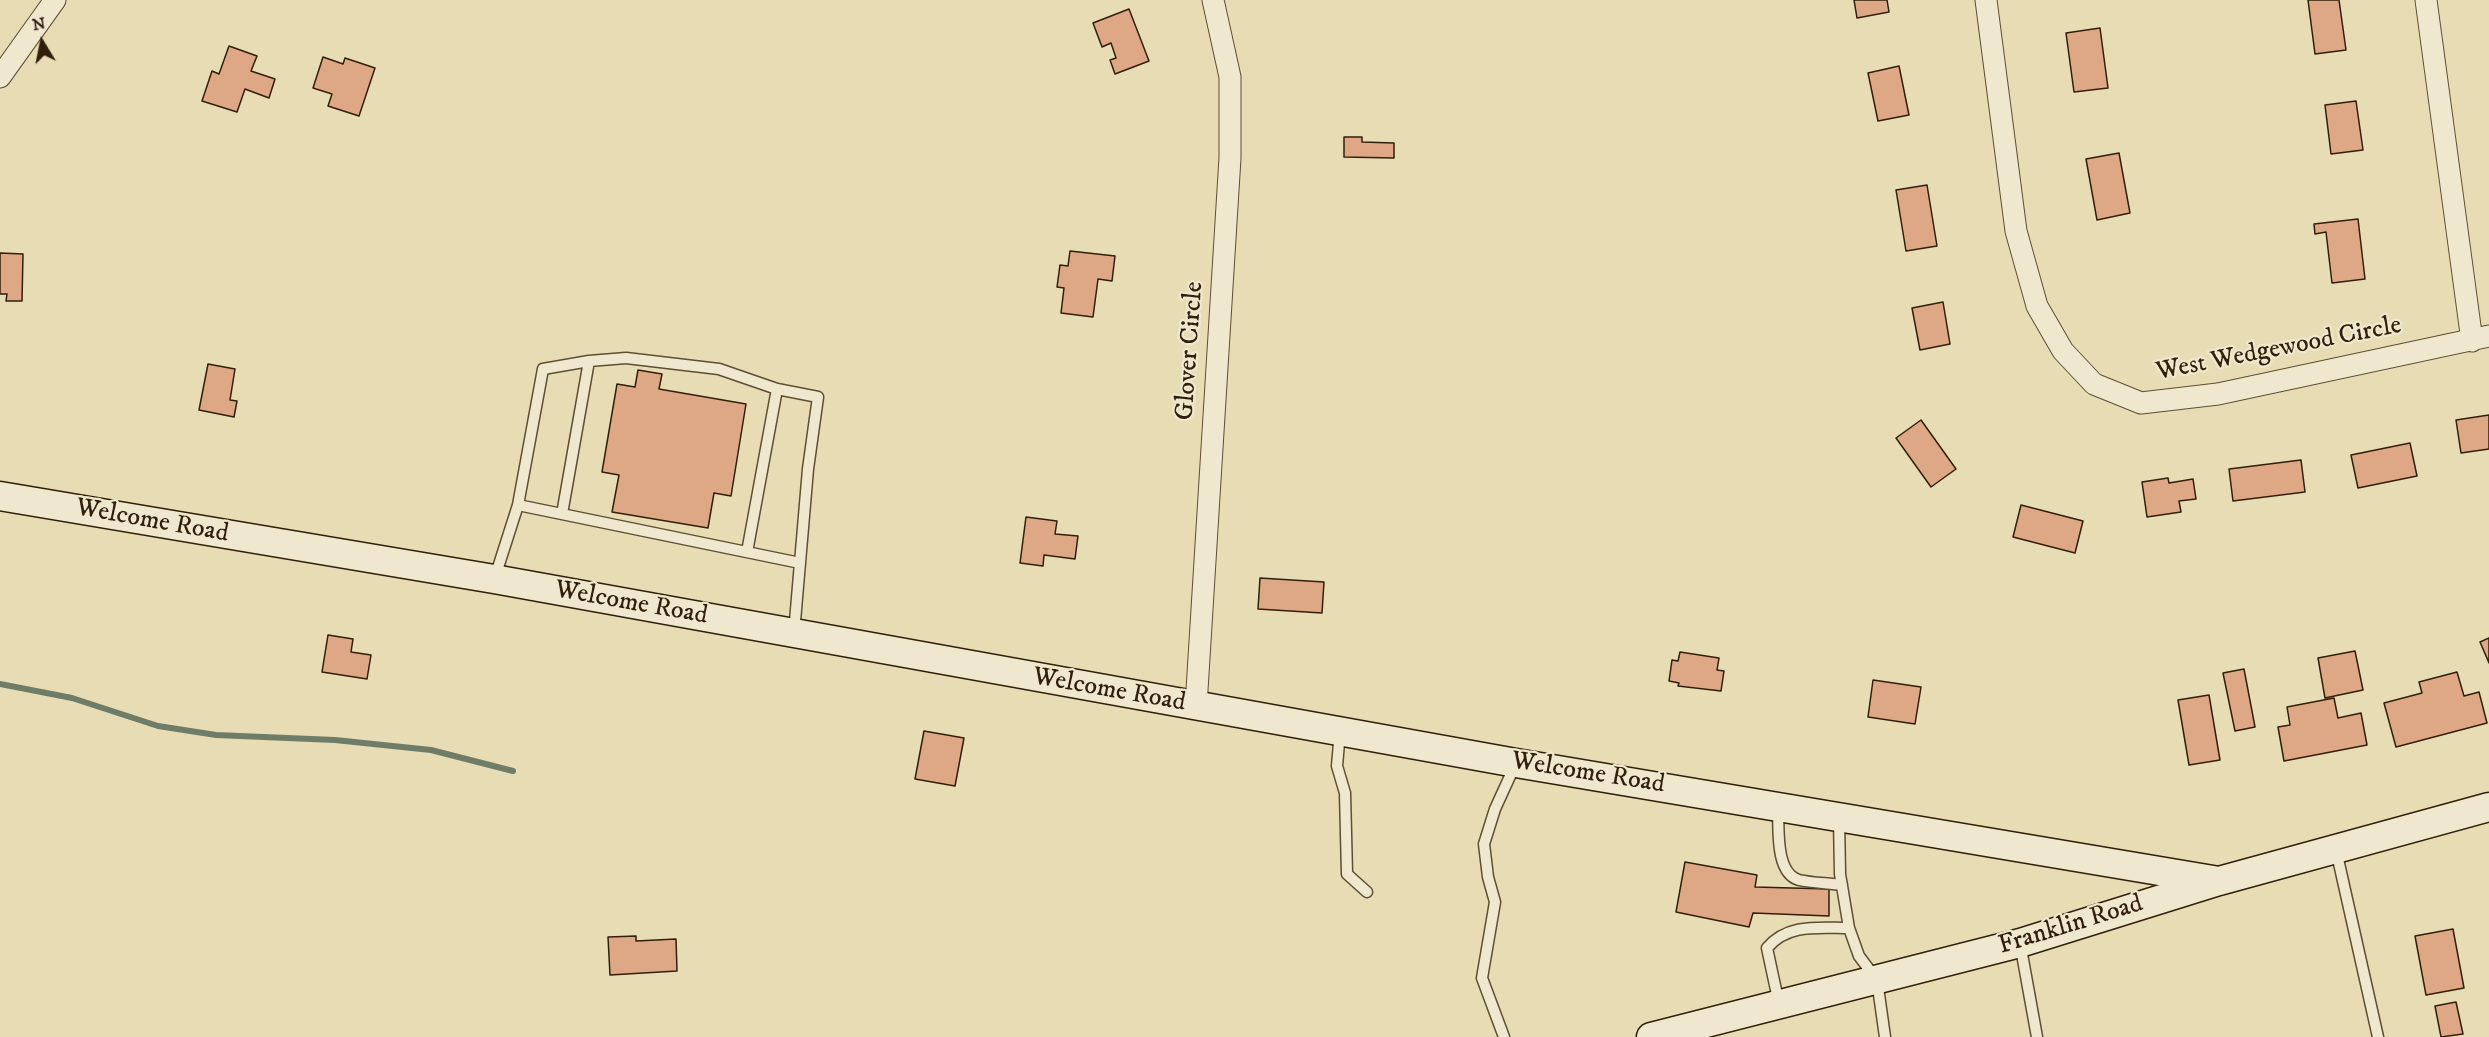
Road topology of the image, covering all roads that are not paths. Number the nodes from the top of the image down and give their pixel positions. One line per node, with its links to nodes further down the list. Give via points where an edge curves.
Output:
1 (55, 0): 5 (street)
2 (1214, 0): 16 (street, Glover Circle, via 1230,77 1230,158)
3 (1986, 0): 6 (street, West Wedgewood Circle, via 2016,231 2037,306 2063,351 2094,384 2141,403 2218,394)
4 (2426, 0): 6 (street)
5 (0, 77)
6 (2481, 338)
7 (589, 361): 8 (lane, via 626,358 719,369); 10 (lane, via 543,369); 11 (lane)
8 (777, 389): 12 (lane); 13 (lane, via 818,398)
9 (0, 495): 14 (street, Welcome Road)
10 (518, 505): 11 (lane); 14 (lane)
11 (562, 514): 12 (lane)
12 (747, 552): 13 (lane)
13 (800, 563): 15 (lane)
14 (494, 579): 15 (street, Welcome Road)
15 (794, 634): 16 (street, Welcome Road)
16 (1196, 706): 17 (street, Welcome Road)
17 (1340, 731): 18 (street, Welcome Road); 25 (lane, via 1337,766 1345,793 1347,874)
18 (1516, 763): 19 (street, Welcome Road); 30 (lane, via 1484,844 1495,902 1482,978)
19 (1778, 806): 21 (street, Welcome Road); 24 (lane, via 1781,858 1787,871 1796,879)
20 (2489, 807): 22 (street, Franklin Road)
21 (1839, 817): 23 (street, Welcome Road); 24 (lane)
22 (2336, 850): 23 (street, Franklin Road); 34 (lane)
23 (2219, 881): 27 (street, Franklin Road)
24 (1842, 885): 26 (lane)
25 (1367, 892)
26 (1849, 928): 28 (lane, via 1859,956); 29 (lane, via 1807,928 1777,936 1767,948)
27 (2020, 943): 28 (street, Franklin Road); 33 (lane)
28 (1877, 980): 29 (street, Franklin Road); 32 (lane)
29 (1779, 1005): 31 (street, Franklin Road)
30 (1504, 1037)
31 (1651, 1037)
32 (1885, 1037)
33 (2037, 1037)
34 (2378, 1037)

